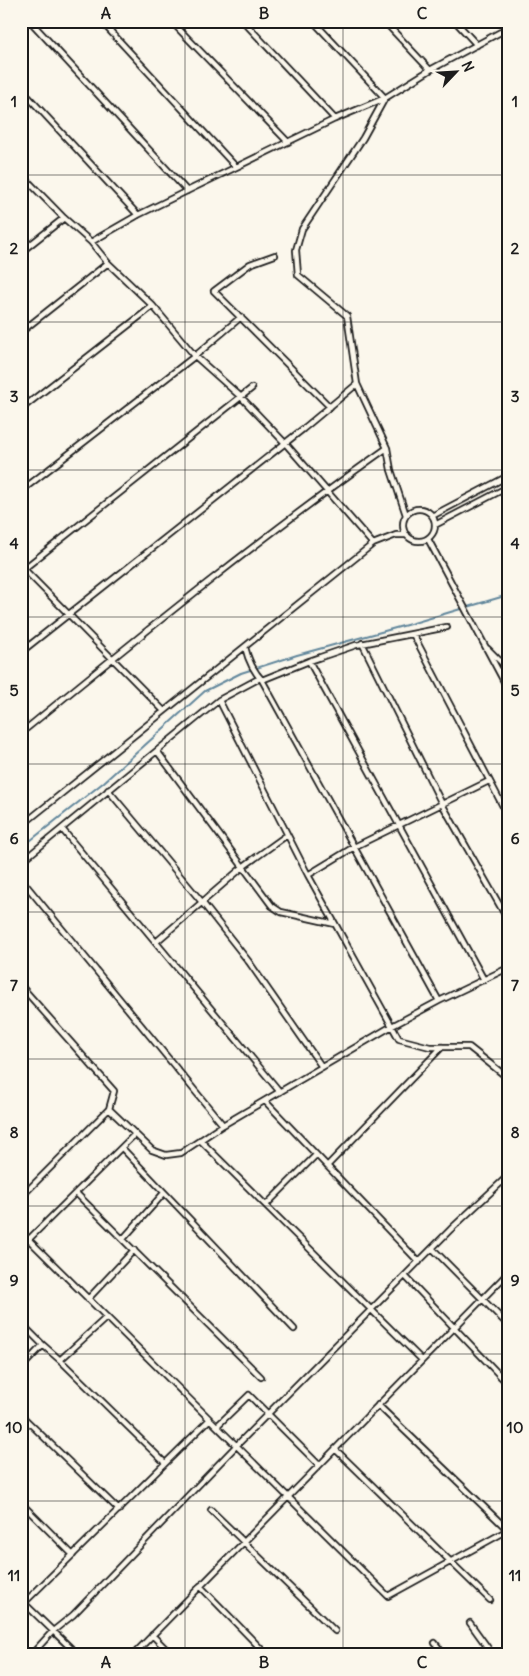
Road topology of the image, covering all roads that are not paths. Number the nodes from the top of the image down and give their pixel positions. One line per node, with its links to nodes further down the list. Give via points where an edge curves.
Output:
1 (30, 21): 17 (street)
2 (101, 21): 15 (street)
3 (171, 21): 14 (street)
4 (243, 21): 13 (street)
5 (313, 21): 12 (street)
6 (384, 21): 10 (street)
7 (455, 21): 9 (street)
8 (508, 28): 9 (street)
9 (477, 45): 10 (street)
10 (430, 70): 12 (street)
11 (21, 89): 18 (street)
12 (385, 98): 13 (street); 28 (street, via 363,138 302,229 296,250 298,275 347,316)
13 (335, 119): 14 (street)
14 (288, 142): 15 (street)
15 (236, 167): 17 (street)
16 (21, 174): 19 (street)
17 (186, 191): 18 (street)
18 (138, 215): 20 (street)
19 (64, 218): 20 (street); 21 (street)
20 (91, 242): 23 (street)
21 (21, 252)
22 (275, 254): 25 (street, via 250,264 214,291)
23 (108, 263): 24 (street); 26 (street)
24 (153, 306): 27 (street); 32 (street)
25 (241, 317): 27 (street); 31 (street)
26 (21, 332)
27 (195, 356): 30 (street); 37 (street)
28 (357, 384): 31 (street); 34 (street)
29 (252, 388): 30 (street)
30 (241, 397): 33 (street); 45 (street)
31 (330, 407): 33 (street)
32 (21, 409)
33 (285, 443): 38 (street); 46 (street)
34 (386, 448): 38 (street); 39 (street)
35 (508, 476): 40 (street)
36 (508, 487): 41 (street)
37 (21, 491)
38 (326, 491): 44 (street); 53 (street)
39 (406, 515): 40 (street, via 418,509); 42 (street, via 403,524)
40 (432, 516): 41 (street)
41 (435, 525): 43 (street)
42 (407, 536): 43 (street, via 415,541); 44 (street, via 396,535)
43 (428, 539): 51 (street)
44 (373, 544): 50 (street)
45 (22, 569): 46 (street)
46 (68, 614): 52 (street); 53 (street)
47 (447, 627): 48 (street)
48 (413, 634): 49 (street); 62 (street)
49 (362, 643): 54 (street); 64 (street)
50 (245, 646): 56 (street, via 248,658); 59 (street)
51 (485, 646): 55 (street); 57 (street)
52 (21, 652)
53 (112, 659): 59 (street); 60 (street)
54 (309, 660): 56 (street); 66 (street)
55 (508, 669)
56 (260, 677): 58 (street); 70 (street)
57 (508, 689)
58 (219, 700): 61 (street); 69 (street)
59 (163, 710): 67 (street)
60 (21, 733)
61 (157, 751): 63 (street); 72 (street)
62 (489, 781): 64 (street); 65 (street)
63 (108, 790): 68 (street); 75 (street)
64 (442, 804): 66 (street); 76 (street)
65 (508, 816)
66 (400, 825): 70 (street); 80 (street)
67 (21, 826)
68 (62, 829): 71 (street); 78 (street)
69 (287, 835): 72 (street); 73 (street)
70 (354, 848): 73 (street); 82 (street)
71 (21, 862)
72 (244, 866): 75 (street); 77 (street, via 272,906 281,912)
73 (308, 875): 77 (street)
74 (21, 879): 90 (street)
75 (202, 902): 78 (street); 85 (street, via 249,962)
76 (508, 920)
77 (335, 924): 83 (street)
78 (156, 942): 87 (street)
79 (508, 968): 80 (street)
80 (484, 980): 82 (street)
81 (21, 986): 89 (street, via 114,1091)
82 (439, 1001): 83 (street)
83 (392, 1026): 84 (street, via 399,1039); 85 (street)
84 (442, 1047): 86 (street, via 469,1047); 95 (street)
85 (322, 1067): 87 (street)
86 (508, 1078)
87 (280, 1092): 88 (street)
88 (265, 1100): 90 (street); 94 (street)
89 (109, 1109): 91 (street); 99 (street)
90 (224, 1125): 92 (street)
91 (135, 1134): 92 (street, via 152,1150 166,1155 181,1153); 93 (street)
92 (200, 1140): 100 (street)
93 (122, 1148): 97 (street); 98 (street)
94 (316, 1155): 95 (street); 100 (street)
95 (326, 1166): 107 (street)
96 (508, 1176): 105 (street)
97 (76, 1193): 102 (street); 103 (street)
98 (164, 1193): 102 (street); 117 (street)
99 (21, 1198)
100 (266, 1205): 112 (street)
101 (21, 1232): 103 (street)
102 (123, 1239): 106 (street)
103 (29, 1240): 104 (street); 110 (street)
104 (21, 1247)
105 (432, 1248): 107 (street); 111 (street)
106 (134, 1250): 110 (street); 123 (street)
107 (419, 1262): 109 (street)
108 (508, 1273): 111 (street)
109 (405, 1276): 112 (street); 116 (street)
110 (88, 1299): 113 (street)
111 (482, 1299): 115 (street); 116 (street)
112 (372, 1310): 120 (street); 127 (street)
113 (107, 1318): 119 (street); 129 (street)
114 (22, 1324): 118 (street)
115 (508, 1325)
116 (454, 1328): 120 (street); 124 (street)
117 (294, 1330)
118 (43, 1346): 119 (street); 121 (street)
119 (60, 1360): 133 (street)
120 (422, 1360): 126 (street)
121 (21, 1368)
122 (508, 1370): 124 (street)
123 (261, 1377)
124 (501, 1377): 125 (street)
125 (508, 1384)
126 (378, 1405): 132 (street); 139 (street)
127 (268, 1414): 130 (street, via 249,1395); 131 (street); 134 (street)
128 (21, 1415): 137 (street)
129 (209, 1420): 130 (street); 133 (street)
130 (217, 1426): 131 (street)
131 (237, 1445): 135 (street); 147 (street, via 73,1615)
132 (335, 1449): 134 (street); 142 (street)
133 (165, 1464): 137 (street)
134 (319, 1465): 135 (street)
135 (288, 1496): 140 (street); 142 (street, via 388,1596)
136 (21, 1503): 141 (street)
137 (118, 1510): 141 (street)
138 (211, 1510): 140 (street)
139 (508, 1530): 142 (street)
140 (244, 1542): 143 (street); 148 (street)
141 (73, 1555): 145 (street)
142 (450, 1562): 144 (street)
143 (200, 1586): 149 (street); 155 (street)
144 (490, 1600)
145 (23, 1601): 147 (street)
146 (470, 1623): 157 (street)
147 (52, 1631): 151 (street); 152 (street)
148 (334, 1631)
149 (152, 1635): 153 (street); 154 (street)
150 (435, 1642): 156 (street)
151 (32, 1655)
152 (78, 1655)
153 (133, 1655)
154 (172, 1655)
155 (267, 1655)
156 (444, 1655)
157 (494, 1655)

